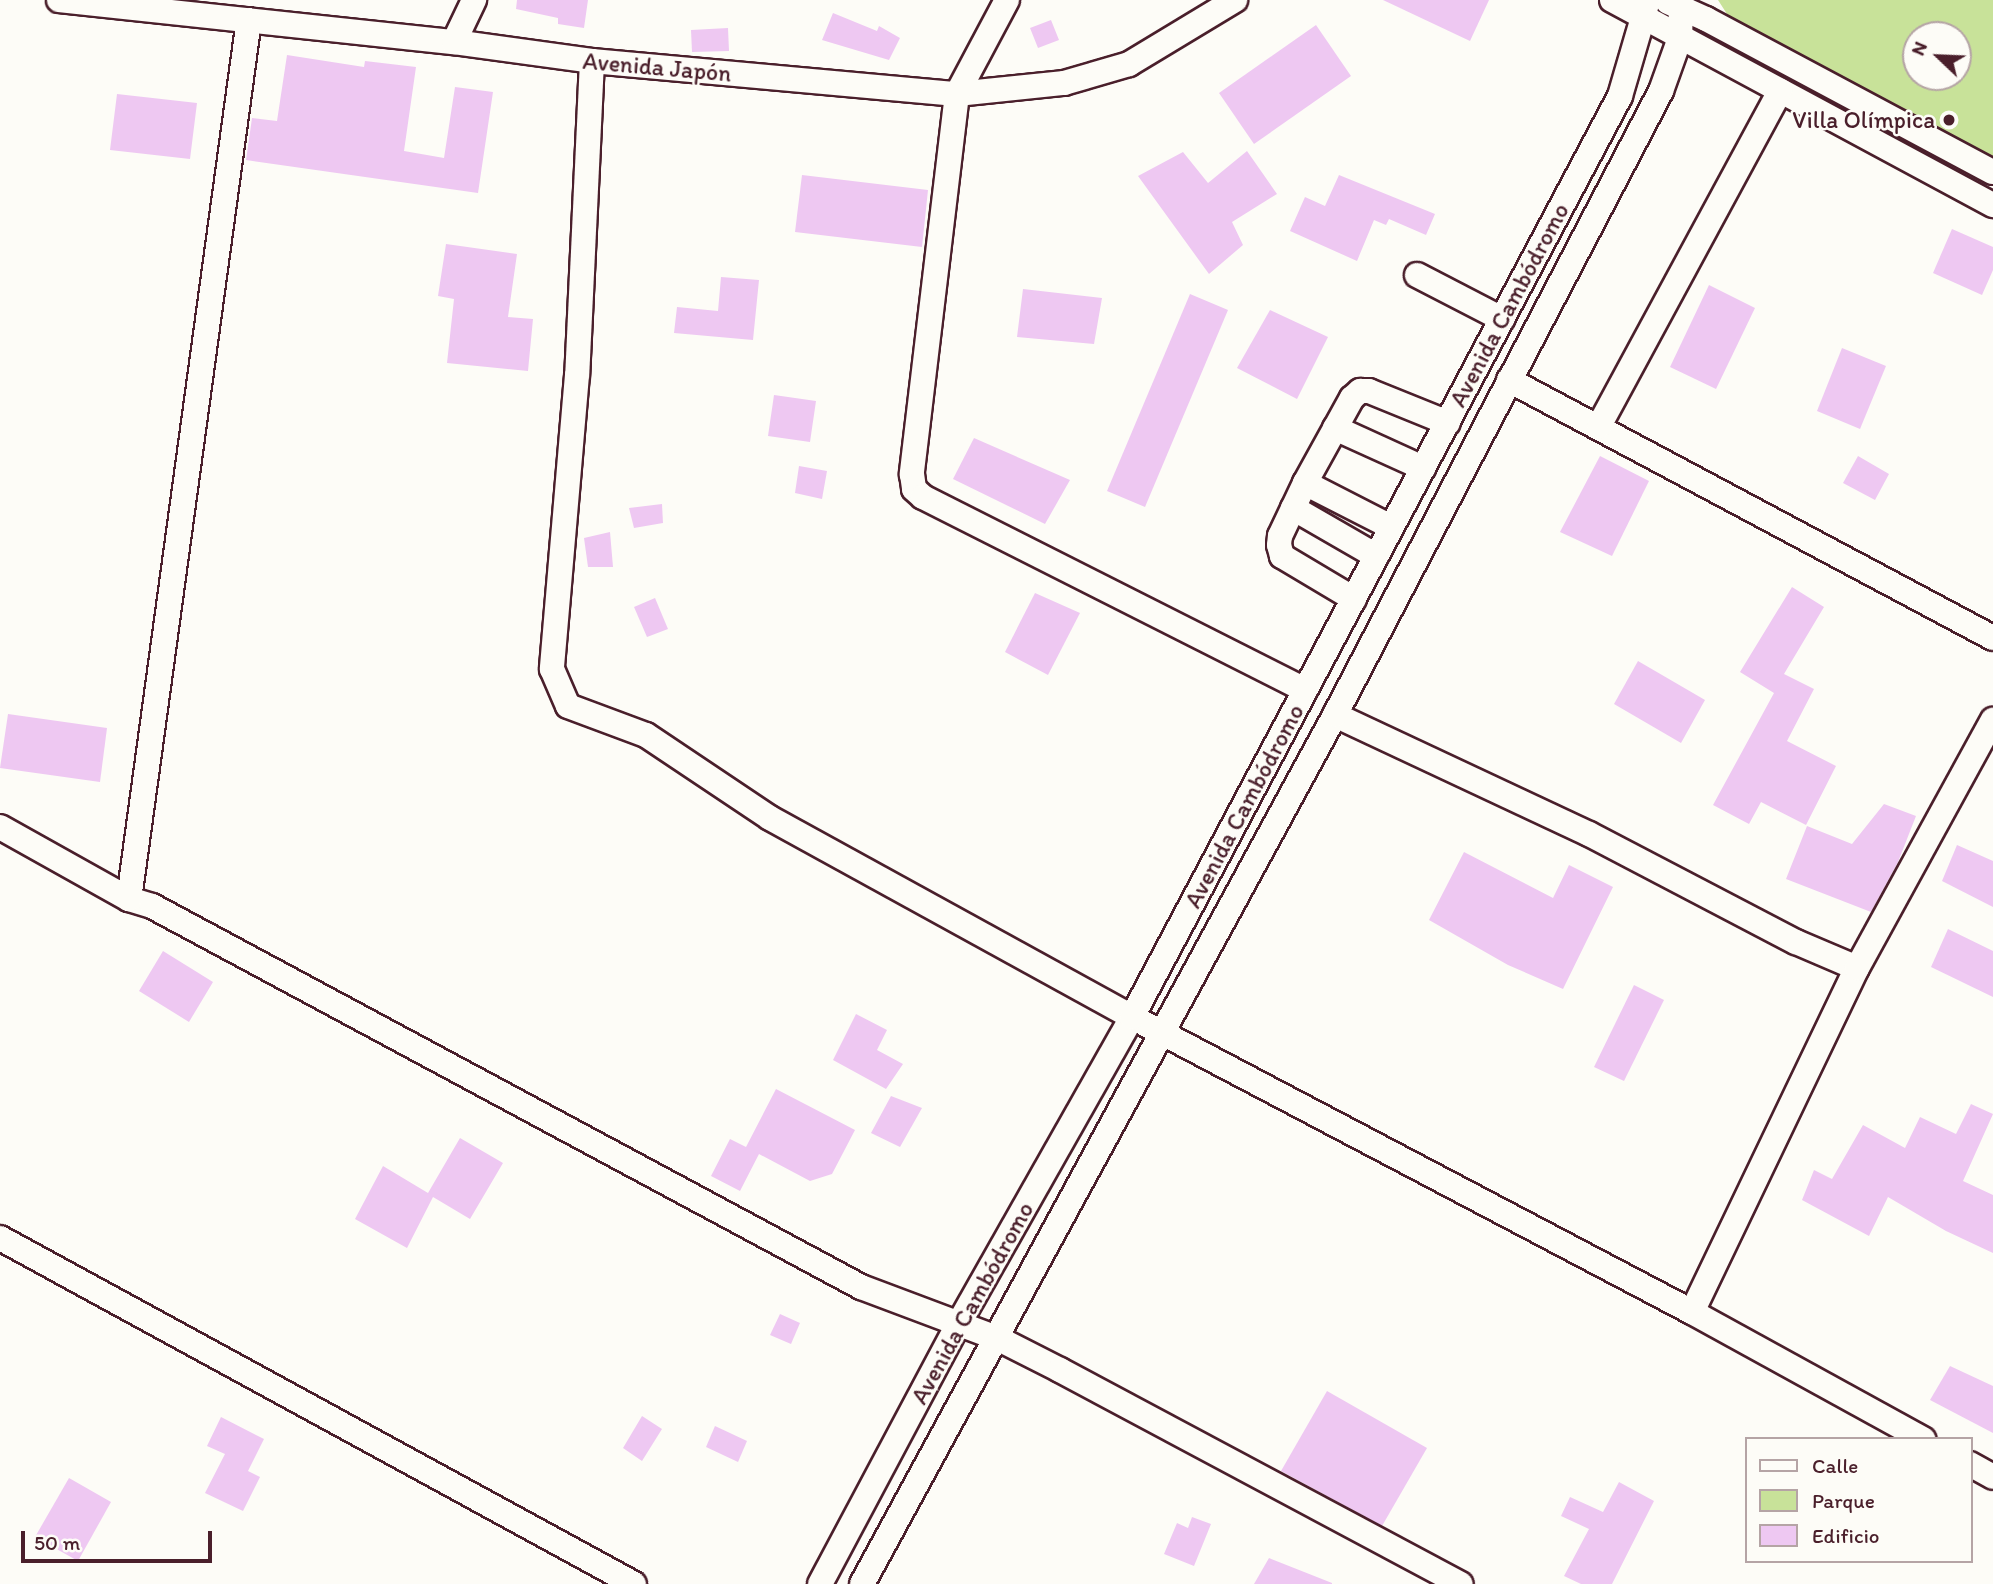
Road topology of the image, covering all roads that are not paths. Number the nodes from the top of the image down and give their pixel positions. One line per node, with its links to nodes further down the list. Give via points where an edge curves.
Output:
1 (60, 0): 7 (street, Avenida Japón)
2 (474, 0): 11 (street)
3 (1007, 0): 14 (street)
4 (1235, 0): 14 (street, Avenida Japón, via 1129,64 1064,83)
5 (1612, 0): 8 (street)
6 (1675, 3): 10 (street, Avenida Cambódromo); 15 (street)
7 (203, 7): 9 (street, Avenida Japón)
8 (1646, 9): 10 (street); 18 (street, Avenida Cambódromo, via 1620,96)
9 (249, 20): 11 (street, Avenida Japón); 34 (street)
10 (1680, 38): 13 (street); 19 (street, Avenida Cambódromo, via 1661,91)
11 (454, 42): 12 (street, Avenida Japón)
12 (592, 61): 14 (street, Avenida Japón); 36 (street, via 577,376 552,669 568,706 646,735 771,818)
13 (1780, 91): 16 (street); 21 (street)
14 (957, 94): 30 (street, via 912,474 914,489)
15 (1993, 172)
16 (1993, 205)
17 (1417, 275): 18 (street)
18 (1502, 319): 20 (street, Avenida Cambódromo)
19 (1509, 380): 21 (street); 31 (street, Avenida Cambódromo)
20 (1448, 422): 22 (street, via 1360,391); 23 (street, Avenida Cambódromo)
21 (1599, 426): 29 (street)
22 (1335, 428): 23 (street); 24 (street)
23 (1423, 468): 26 (street, Avenida Cambódromo)
24 (1305, 483): 25 (street); 26 (street)
25 (1293, 508): 27 (street); 28 (street, via 1280,536 1282,556)
26 (1391, 527): 27 (street, Avenida Cambódromo)
27 (1376, 556): 28 (street, Avenida Cambódromo)
28 (1354, 599): 30 (street, Avenida Cambódromo)
29 (1993, 638)
30 (1305, 690): 36 (street, Avenida Cambódromo)
31 (1335, 715): 35 (street, via 1589,834 1796,942); 37 (street, Avenida Cambódromo)
32 (1993, 720): 35 (street)
33 (0, 827): 34 (street)
34 (129, 899): 40 (street, via 165,913 861,1287)
35 (1857, 968): 39 (street)
36 (1132, 1017): 37 (street); 40 (street, Avenida Cambódromo)
37 (1161, 1031): 39 (street); 41 (street, Avenida Cambódromo)
38 (0, 1238): 45 (street)
39 (1692, 1312): 42 (street)
40 (959, 1323): 41 (street); 46 (street, Avenida Cambódromo)
41 (997, 1338): 47 (street, Avenida Cambódromo); 48 (street)
42 (1919, 1437)
43 (1972, 1465): 44 (street)
44 (1993, 1477)
45 (634, 1584)
46 (820, 1584)
47 (862, 1584)
48 (1460, 1584)

